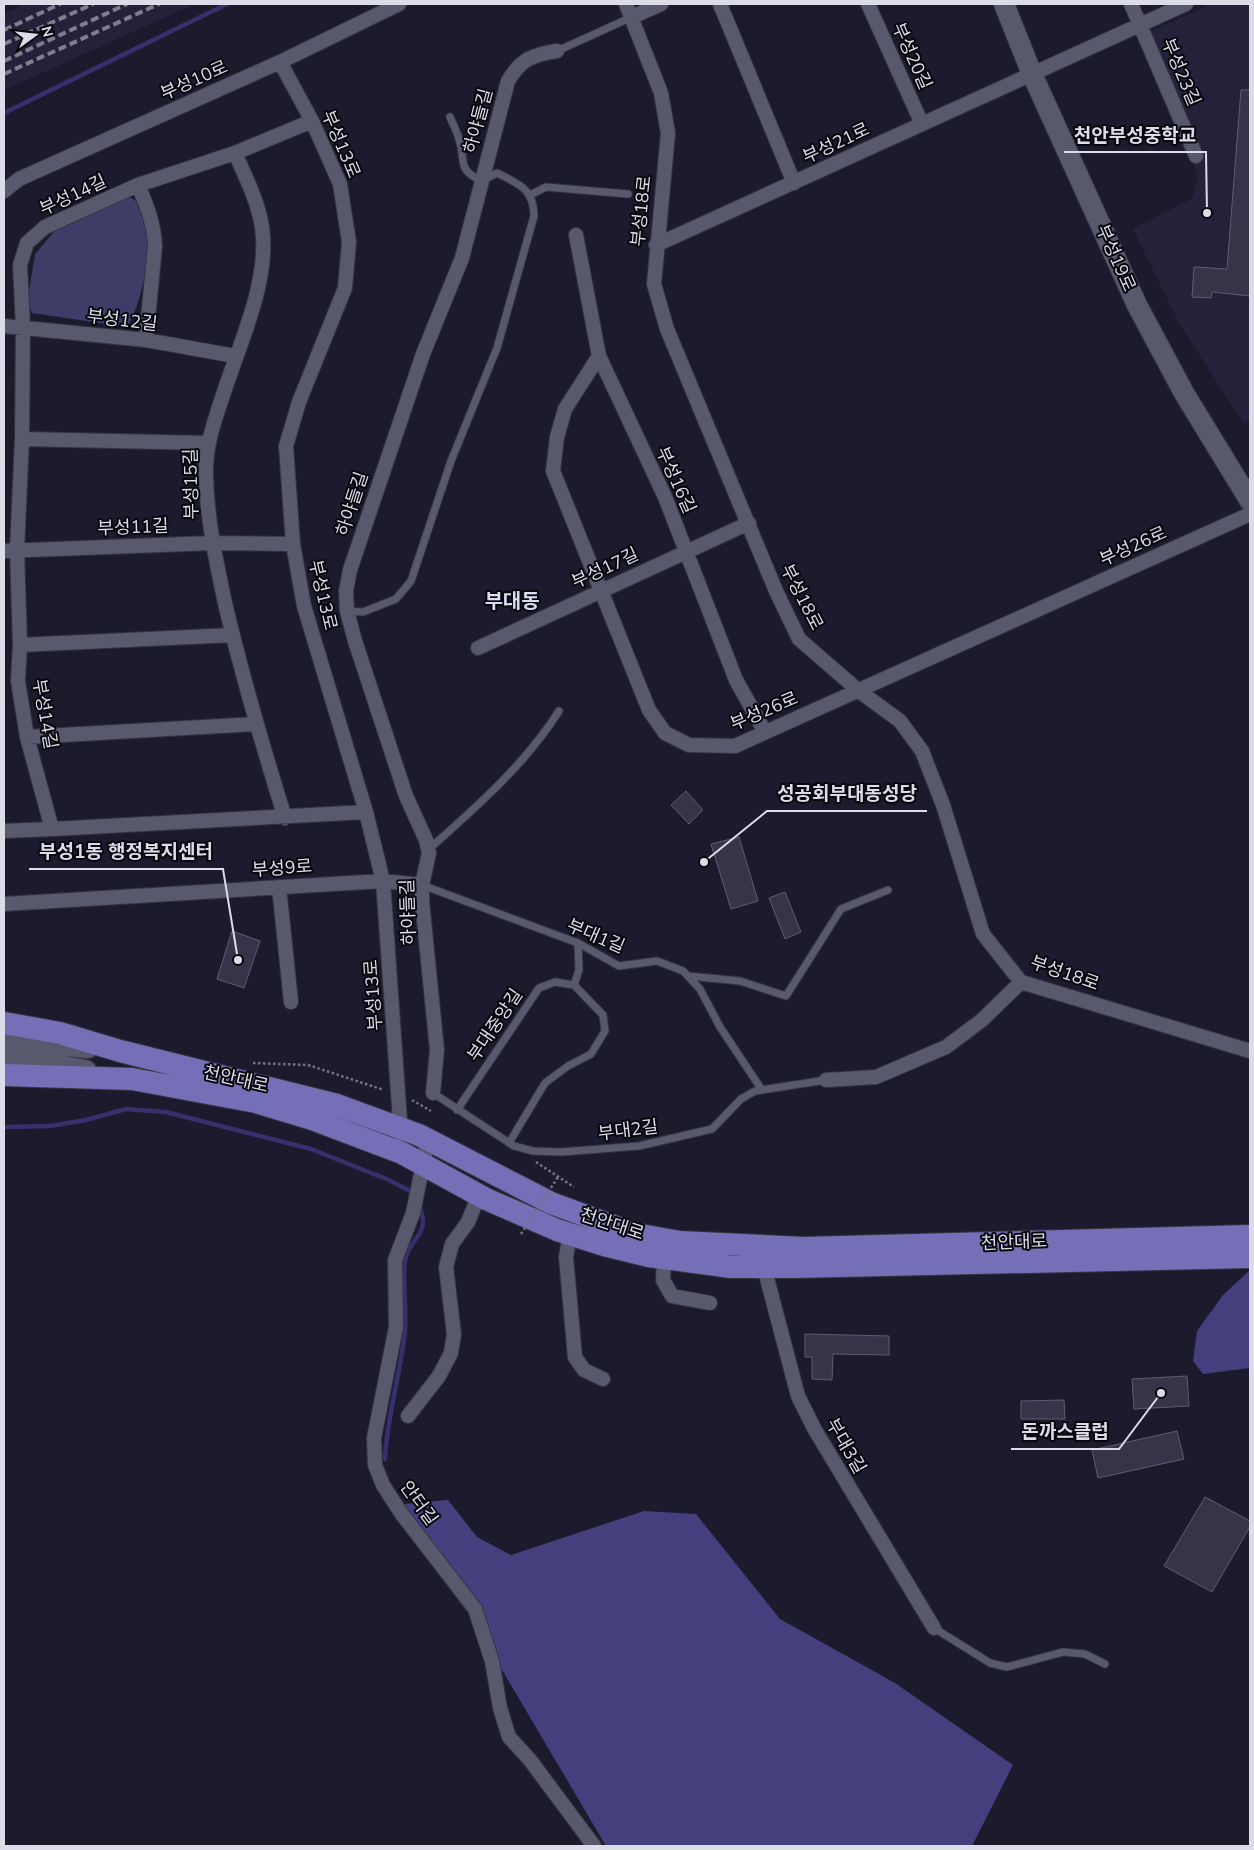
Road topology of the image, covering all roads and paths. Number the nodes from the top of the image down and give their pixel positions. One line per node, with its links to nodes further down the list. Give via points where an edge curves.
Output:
1 (399, 4): 12 (street, 부성10로)
2 (626, 4): 9 (street, 부성18로)
3 (661, 4): 9 (street)
4 (720, 4): 20 (street)
5 (868, 4): 16 (street, 부성20길)
6 (1004, 4): 13 (street, 부성19로)
7 (1131, 4): 10 (street, 부성23길)
8 (1186, 4): 10 (street, 부성21로)
9 (632, 17): 11 (lane); 26 (street, 부성18로, via 661,94 668,133)
10 (1140, 25): 13 (street, 부성21로); 18 (street, 부성23길)
11 (557, 52): 19 (street, 하야들길, via 538,54 517,65 508,81)
12 (280, 62): 15 (street, 부성13로); 22 (street, 부성10로, via 19,180)
13 (1032, 74): 16 (street, 부성21로); 34 (street, 부성19로, via 1137,306 1184,393)
14 (450, 117): 19 (lane, via 460,140 462,161 468,174)
15 (312, 121): 17 (street, 부성14길); 38 (street, 부성13로, via 340,184 349,242 345,288 299,402 286,446)
16 (922, 124): 20 (street, 부성21로)
17 (235, 153): 21 (street, 부성14길); 30 (street, 부성15길, via 262,227 255,298)
18 (1196, 156)
19 (481, 181): 24 (lane, via 497,173); 42 (street, 하야들길, via 462,258 423,354 350,570)
20 (794, 183): 26 (street, 부성21로)
21 (138, 185): 28 (street, 부성14길, via 45,227 27,243 20,265); 29 (street, via 154,231)
22 (4, 191)
23 (628, 194): 24 (lane, via 546,187)
24 (530, 195): 42 (lane, via 534,201 534,216 497,348 451,462 411,581 396,600 363,612)
25 (576, 235): 31 (street, 부성16길)
26 (656, 245): 36 (street, 부성18로, via 654,284 668,329)
27 (4, 326): 28 (street, 부성12길)
28 (23, 328): 29 (street, 부성12길); 32 (street, 부성14길)
29 (146, 340): 30 (street, 부성12길)
30 (235, 356): 33 (street, 부성15길)
31 (599, 356): 39 (street, 부성16길, via 665,497); 41 (street, 부성26로, via 565,409 557,437 553,471)
32 (22, 439): 33 (street); 40 (street, 부성14길)
33 (207, 443): 37 (street, 부성15길, via 206,475)
34 (1250, 501)
35 (1250, 514): 46 (street, 부성26로)
36 (748, 523): 39 (street, 부성17길); 46 (street, 부성18로, via 799,639)
37 (212, 543): 38 (street, 부성11길); 40 (street, 부성11길); 43 (street, 부성15길)
38 (293, 544): 51 (street, 부성13로, via 304,606)
39 (685, 550): 41 (street, 부성17길); 49 (street, 부성16길, via 736,680)
40 (10, 551): 44 (street, 부성14길)
41 (602, 591): 45 (street, 부성17길); 49 (street, 부성26로, via 649,710 665,733 689,745 735,746)
42 (347, 612): 55 (street, 하야들길, via 406,796)
43 (233, 635): 44 (street); 48 (street, 부성15길)
44 (20, 645): 50 (street, 부성14길, via 18,682)
45 (478, 648)
46 (859, 691): 49 (street, 부성26로); 63 (street, 부성18로, via 900,721 922,751 943,805 983,934)
47 (558, 711): 55 (lane, via 543,735 500,784)
48 (256, 724): 50 (street); 52 (street, 부성15길)
49 (765, 732)
50 (27, 737): 53 (street, 부성14길)
51 (366, 812): 52 (street); 56 (street, 부성13로)
52 (285, 818): 53 (street)
53 (52, 829): 54 (street)
54 (4, 831)
55 (428, 850): 57 (street, 하야들길)
56 (383, 881): 57 (street, 부성9로); 58 (street, 부성9로); 77 (street, 부성13로)
57 (422, 885): 61 (lane, 부대1길); 75 (street, 하야들길, via 438,1050)
58 (279, 887): 60 (street, 부성9로); 65 (street)
59 (888, 890): 62 (lane, via 841,909 786,996 740,981)
60 (4, 904)
61 (578, 943): 62 (lane, 부대1길, via 619,966 657,961); 64 (lane, via 579,970)
62 (688, 976): 74 (lane, 부대1길, via 700,989 720,1027)
63 (1021, 982): 68 (street, 부성18로); 73 (street, via 982,1020 946,1046 876,1077)
64 (574, 985): 76 (lane, 부대중앙길, via 555,982 539,988); 79 (lane, via 603,1015 605,1031 591,1054 545,1083)
65 (291, 1002)
66 (4, 1023): 69 (main road, via 60,1033)
67 (4, 1041): 69 (street, 천안대로)
68 (1250, 1050)
69 (120, 1051): 77 (main road, 천안대로, via 319,1099)
70 (4, 1058): 72 (street, 천안대로)
71 (4, 1075): 72 (main road)
72 (132, 1079): 80 (main road, 천안대로, via 256,1102)
73 (826, 1080): 74 (lane, 부대2길)
74 (762, 1090): 79 (lane, 부대2길, via 741,1099 712,1129 670,1140 639,1146 561,1152 533,1151)
75 (432, 1093): 76 (lane, 부대2길)
76 (458, 1110): 79 (lane, 부대2길)
77 (401, 1127): 78 (main road, 천안대로); 80 (street, 부성13로)
78 (428, 1140): 82 (street, 안터길); 88 (main road, 천안대로, via 551,1204 635,1234 680,1242 804,1248)
79 (509, 1143)
80 (402, 1153): 82 (main road, 천안대로)
81 (536, 1162): 83 (path)
82 (421, 1175): 85 (main road, 천안대로); 97 (street, 안터길, via 413,1213 395,1260 396,1327 374,1438 374,1465 401,1513 475,1609 492,1660 500,1708 509,1737)
83 (558, 1177): 84 (path); 86 (path, bridge)
84 (574, 1187)
85 (479, 1195): 87 (main road, 천안대로); 94 (street, via 468,1222 452,1244 446,1267 454,1334 451,1353 439,1376)
86 (521, 1234)
87 (570, 1234): 90 (main road, 천안대로, via 604,1246); 93 (street, via 566,1257 575,1357 584,1370)
88 (1250, 1236)
89 (1250, 1257): 91 (main road, 천안대로)
90 (664, 1258): 91 (main road, 천안대로, via 731,1267); 92 (street, via 663,1280 672,1296)
91 (764, 1267): 95 (street, 부대3길, via 798,1396 815,1430)
92 (710, 1303)
93 (603, 1379)
94 (408, 1416)
95 (934, 1628): 96 (lane, via 990,1663 1007,1666 1063,1652 1085,1654)
96 (1105, 1664)
97 (594, 1846)

